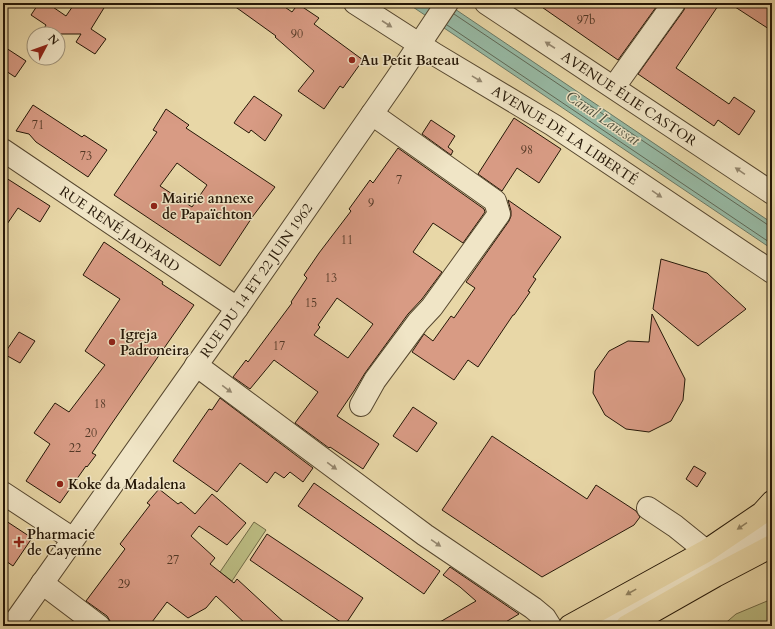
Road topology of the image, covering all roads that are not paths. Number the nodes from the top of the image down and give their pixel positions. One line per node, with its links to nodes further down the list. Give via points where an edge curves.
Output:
1 (355, 3): 5 (street, AVENUE DE LA LIBERTÉ, one-way to 5)
2 (447, 3): 5 (street, RUE DU 14 ET 22 JUIN 1962)
3 (486, 3): 6 (street, AVENUE ÉLIE CASTOR, one-way to 3)
4 (674, 3): 6 (street)
5 (424, 38): 7 (street, RUE DU 14 ET 22 JUIN 1962); 10 (street, AVENUE DE LA LIBERTÉ, one-way to 10)
6 (614, 87): 9 (street, AVENUE ÉLIE CASTOR, one-way to 6)
7 (372, 114): 11 (street, RUE DU 14 ET 22 JUIN 1962); 13 (street, via 495,201 499,214 375,380)
8 (3, 150): 11 (street, RUE RENÉ JADFARD)
9 (770, 189)
10 (772, 272)
11 (237, 308): 12 (street, RUE DU 14 ET 22 JUIN 1962)
12 (196, 366): 18 (street, RUE DU 14 ET 22 JUIN 1962); 24 (street, one-way to 24, via 425,535 533,608)
13 (361, 405)
14 (3, 493): 18 (street)
15 (772, 502): 20 (main road, one-way to 20, via 762,513)
16 (648, 508): 20 (street)
17 (772, 528): 26 (street, via 736,552)
18 (73, 539): 21 (street, RUE DU 14 ET 22 JUIN 1962)
19 (772, 546): 27 (main road)
20 (706, 551): 25 (main road, one-way to 25)
21 (42, 583): 22 (street, RUE DU 14 ET 22 JUIN 1962); 23 (street)
22 (12, 626)
23 (99, 626)
24 (550, 626)
25 (570, 626)
26 (599, 626)
27 (627, 626)

